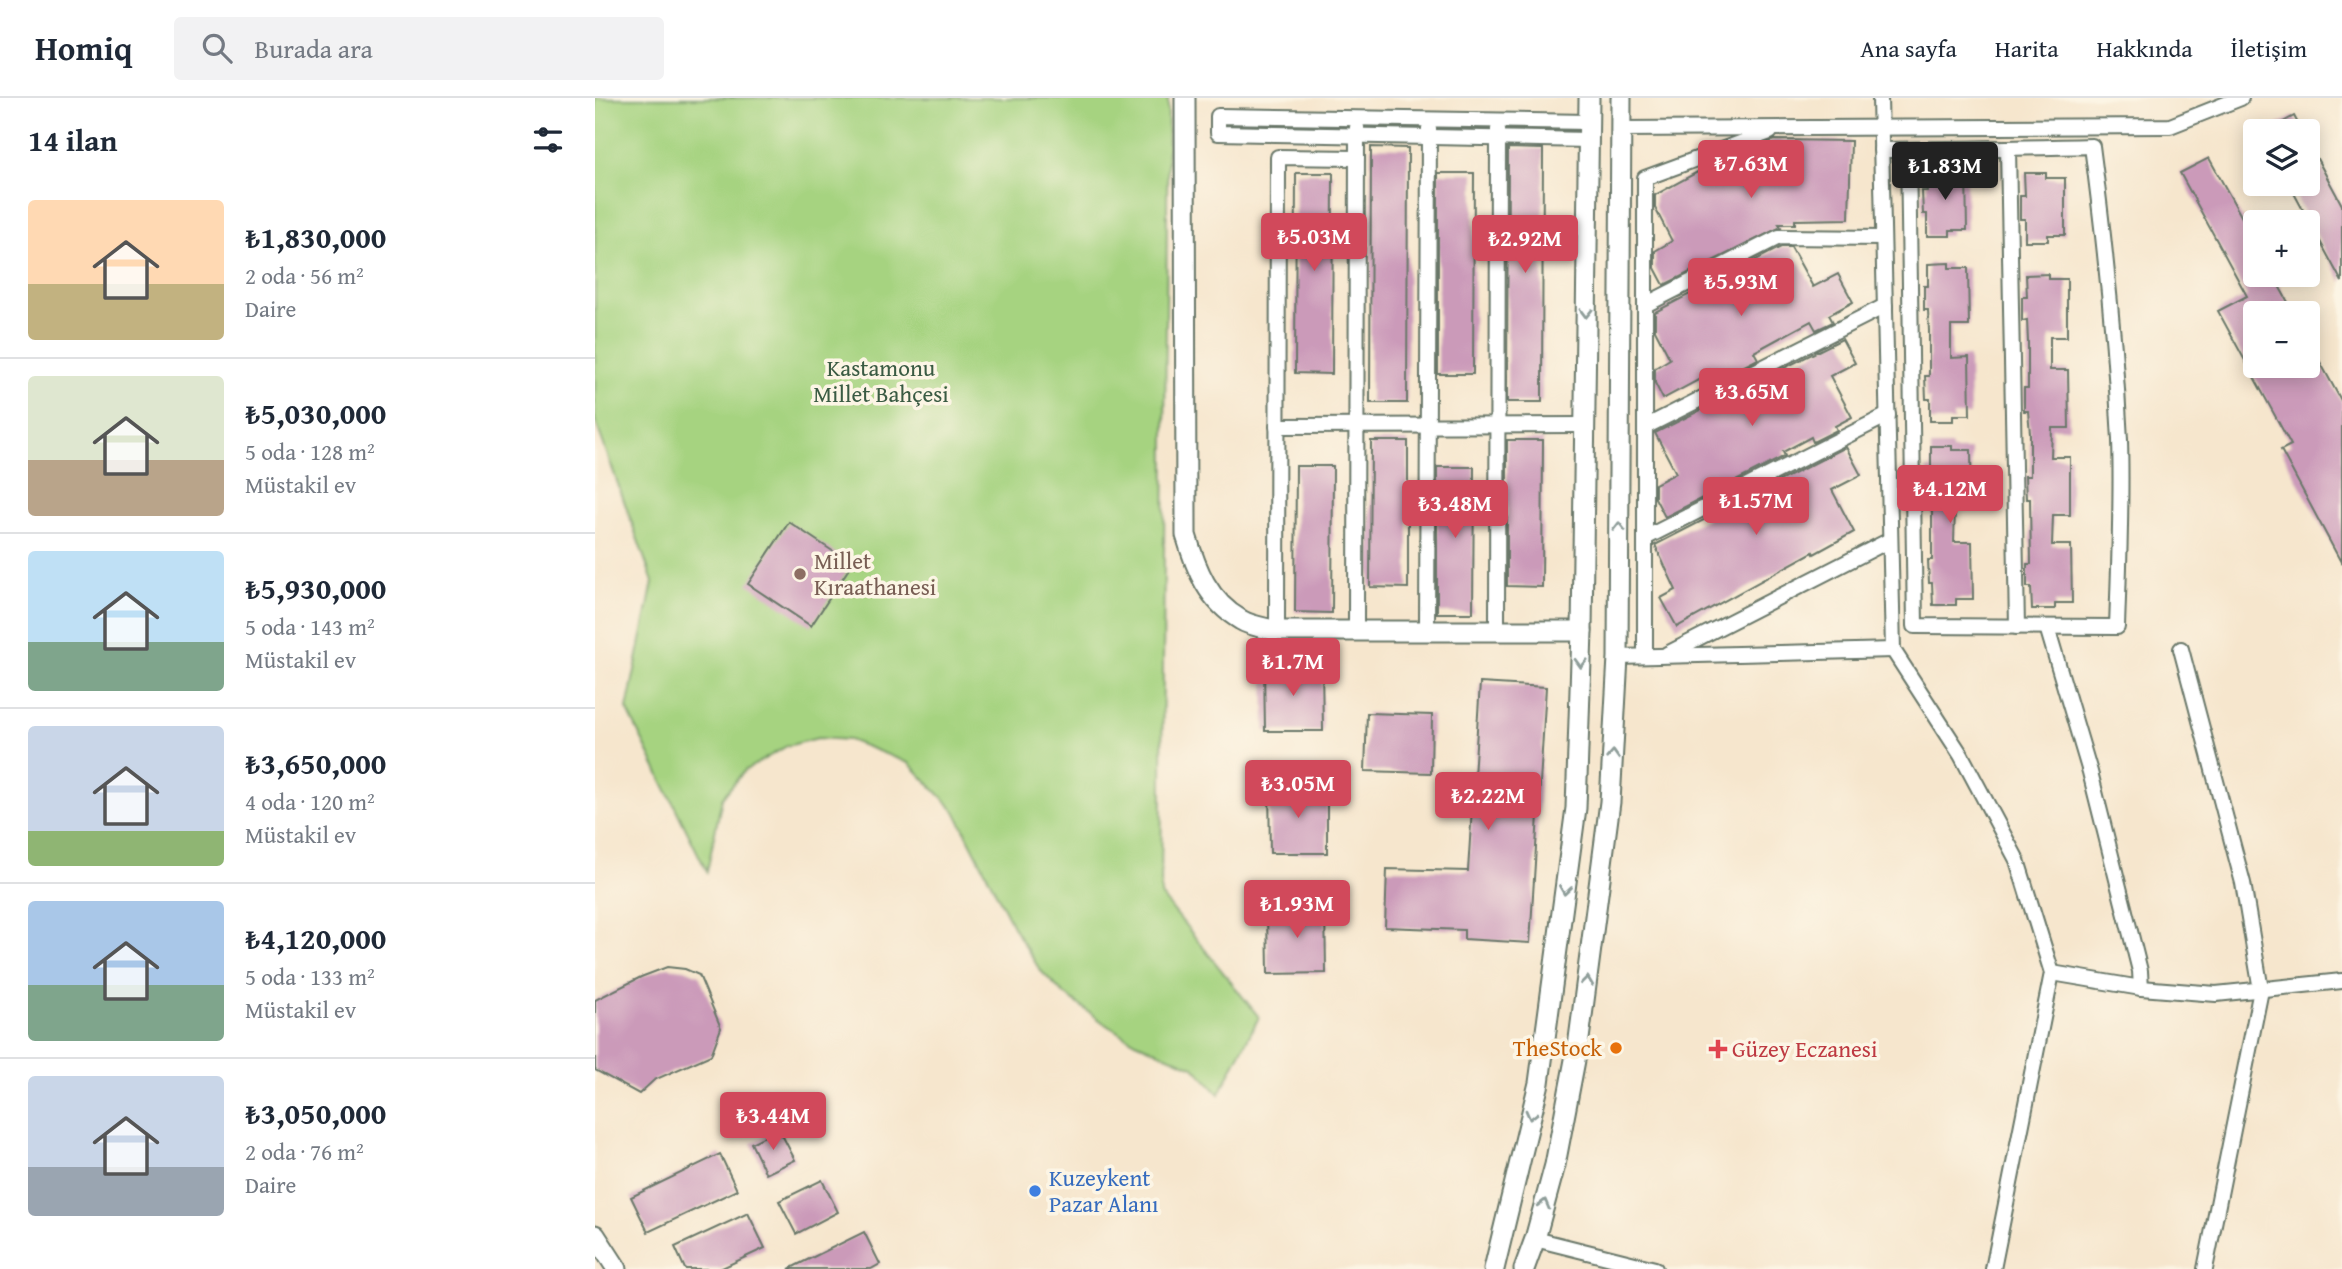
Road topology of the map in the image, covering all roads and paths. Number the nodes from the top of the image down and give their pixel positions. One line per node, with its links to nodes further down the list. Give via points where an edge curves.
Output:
1 (1185, 98): 34 (main road, via 1186,535 1206,588 1242,621)
2 (1589, 98): 12 (main road)
3 (1621, 98): 11 (main road)
4 (1880, 98): 9 (street)
5 (2241, 98): 9 (street, via 2170,126)
6 (1357, 118): 7 (street); 13 (street); 13 (street, via 1218,116 1218,133)
7 (1429, 120): 8 (street); 14 (street)
8 (1498, 121): 12 (street); 15 (street)
9 (1881, 126): 10 (street); 17 (street)
10 (1781, 128): 11 (street); 21 (street, via 1645,178)
11 (1621, 130): 43 (main road, one-way to 11)
12 (1589, 131): 15 (street); 25 (main road, one-way to 25)
13 (1357, 136): 14 (street); 19 (street)
14 (1429, 137): 15 (street); 28 (street)
15 (1498, 138): 24 (street)
16 (2008, 148): 18 (street); 32 (street); 33 (street, via 2092,146 2107,260 2120,442 2117,627)
17 (1881, 150): 18 (street); 20 (street)
18 (1908, 150): 32 (street, via 1915,626)
19 (1357, 158): 26 (street, via 1278,157); 27 (street)
20 (1883, 238): 21 (street, via 1779,237); 22 (street)
21 (1645, 305): 29 (street)
22 (1885, 306): 23 (street); 29 (street)
23 (1888, 415): 30 (street); 31 (street)
24 (1497, 425): 25 (street); 28 (street); 37 (street)
25 (1585, 425): 38 (main road)
26 (1277, 426): 27 (street); 34 (street)
27 (1356, 426): 28 (street); 35 (street)
28 (1427, 426): 36 (street)
29 (1645, 427): 30 (street)
30 (1645, 538): 41 (street)
31 (1891, 540): 40 (street); 42 (street)
32 (2017, 626): 33 (street)
33 (2047, 627): 46 (street, via 2090,772 2140,971)
34 (1277, 631): 35 (main road)
35 (1356, 631): 36 (main road)
36 (1427, 631): 37 (main road)
37 (1497, 631): 38 (main road)
38 (1582, 631): 51 (main road, one-way to 51, via 1576,808 1539,1083)
39 (2181, 649): 47 (street, via 2243,883)
40 (1893, 650): 42 (street); 44 (street, via 1961,755 2017,860)
41 (1645, 656): 42 (street); 43 (street)
42 (1663, 656)
43 (1618, 657): 49 (main road, one-way to 43, via 1555,1165 1579,1039 1611,802)
44 (2052, 973): 46 (street); 54 (street)
45 (2342, 981): 47 (street)
46 (2140, 988): 47 (street, via 2216,994)
47 (2261, 990): 55 (street)
48 (595, 1236): 50 (main road)
49 (1535, 1239): 52 (main road); 53 (street)
50 (617, 1269)
51 (1494, 1269)
52 (1524, 1269)
53 (1655, 1269)
54 (1993, 1269)
55 (2205, 1269)

